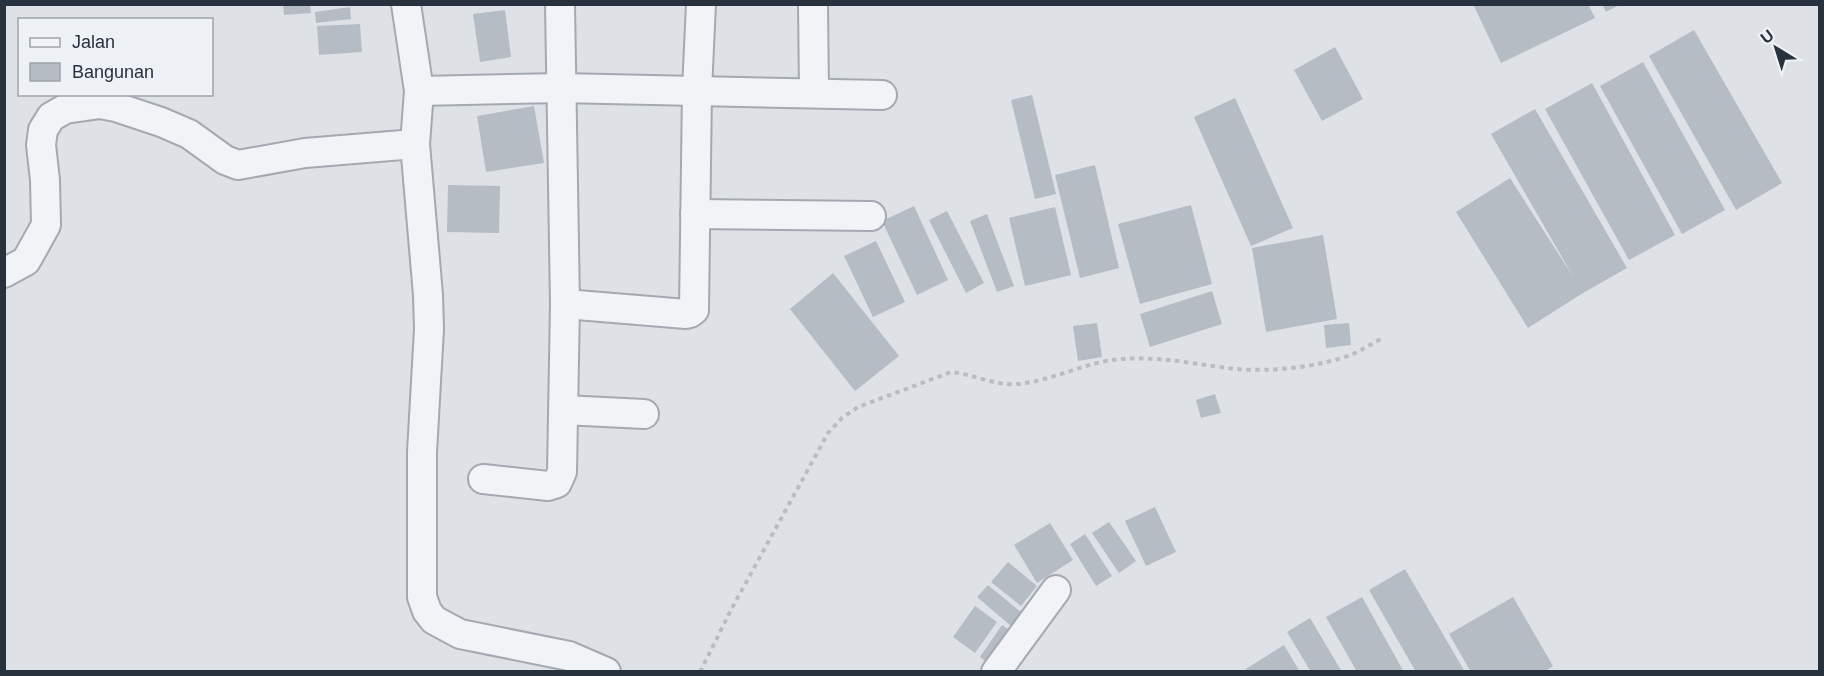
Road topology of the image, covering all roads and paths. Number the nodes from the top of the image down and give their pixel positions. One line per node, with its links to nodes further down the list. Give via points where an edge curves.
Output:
1 (406, 4): 7 (street)
2 (560, 4): 5 (street)
3 (701, 4): 6 (street)
4 (813, 4): 8 (street)
5 (561, 88): 6 (street); 7 (street); 14 (street)
6 (697, 90): 8 (street); 11 (street)
7 (419, 91): 10 (street)
8 (814, 93): 9 (street)
9 (882, 95)
10 (415, 144): 13 (street, via 305,153 238,165 189,134 116,107 100,104 65,109 51,117 43,130 46,225 26,261); 20 (street, via 429,329 422,464 422,597 427,612 460,634 569,656)
11 (695, 214): 12 (street); 14 (street, via 694,310 690,313)
12 (871, 216)
13 (4, 273)
14 (565, 304): 16 (street)
15 (1381, 339): 21 (path, via 1354,354 1294,368 1239,369 1123,359 1014,385 951,372 858,407 828,433)
16 (564, 410): 17 (street); 18 (street, via 562,472 557,483 548,486)
17 (644, 414)
18 (483, 479)
19 (1056, 590): 22 (street)
20 (606, 672)
21 (700, 672)
22 (996, 672)

